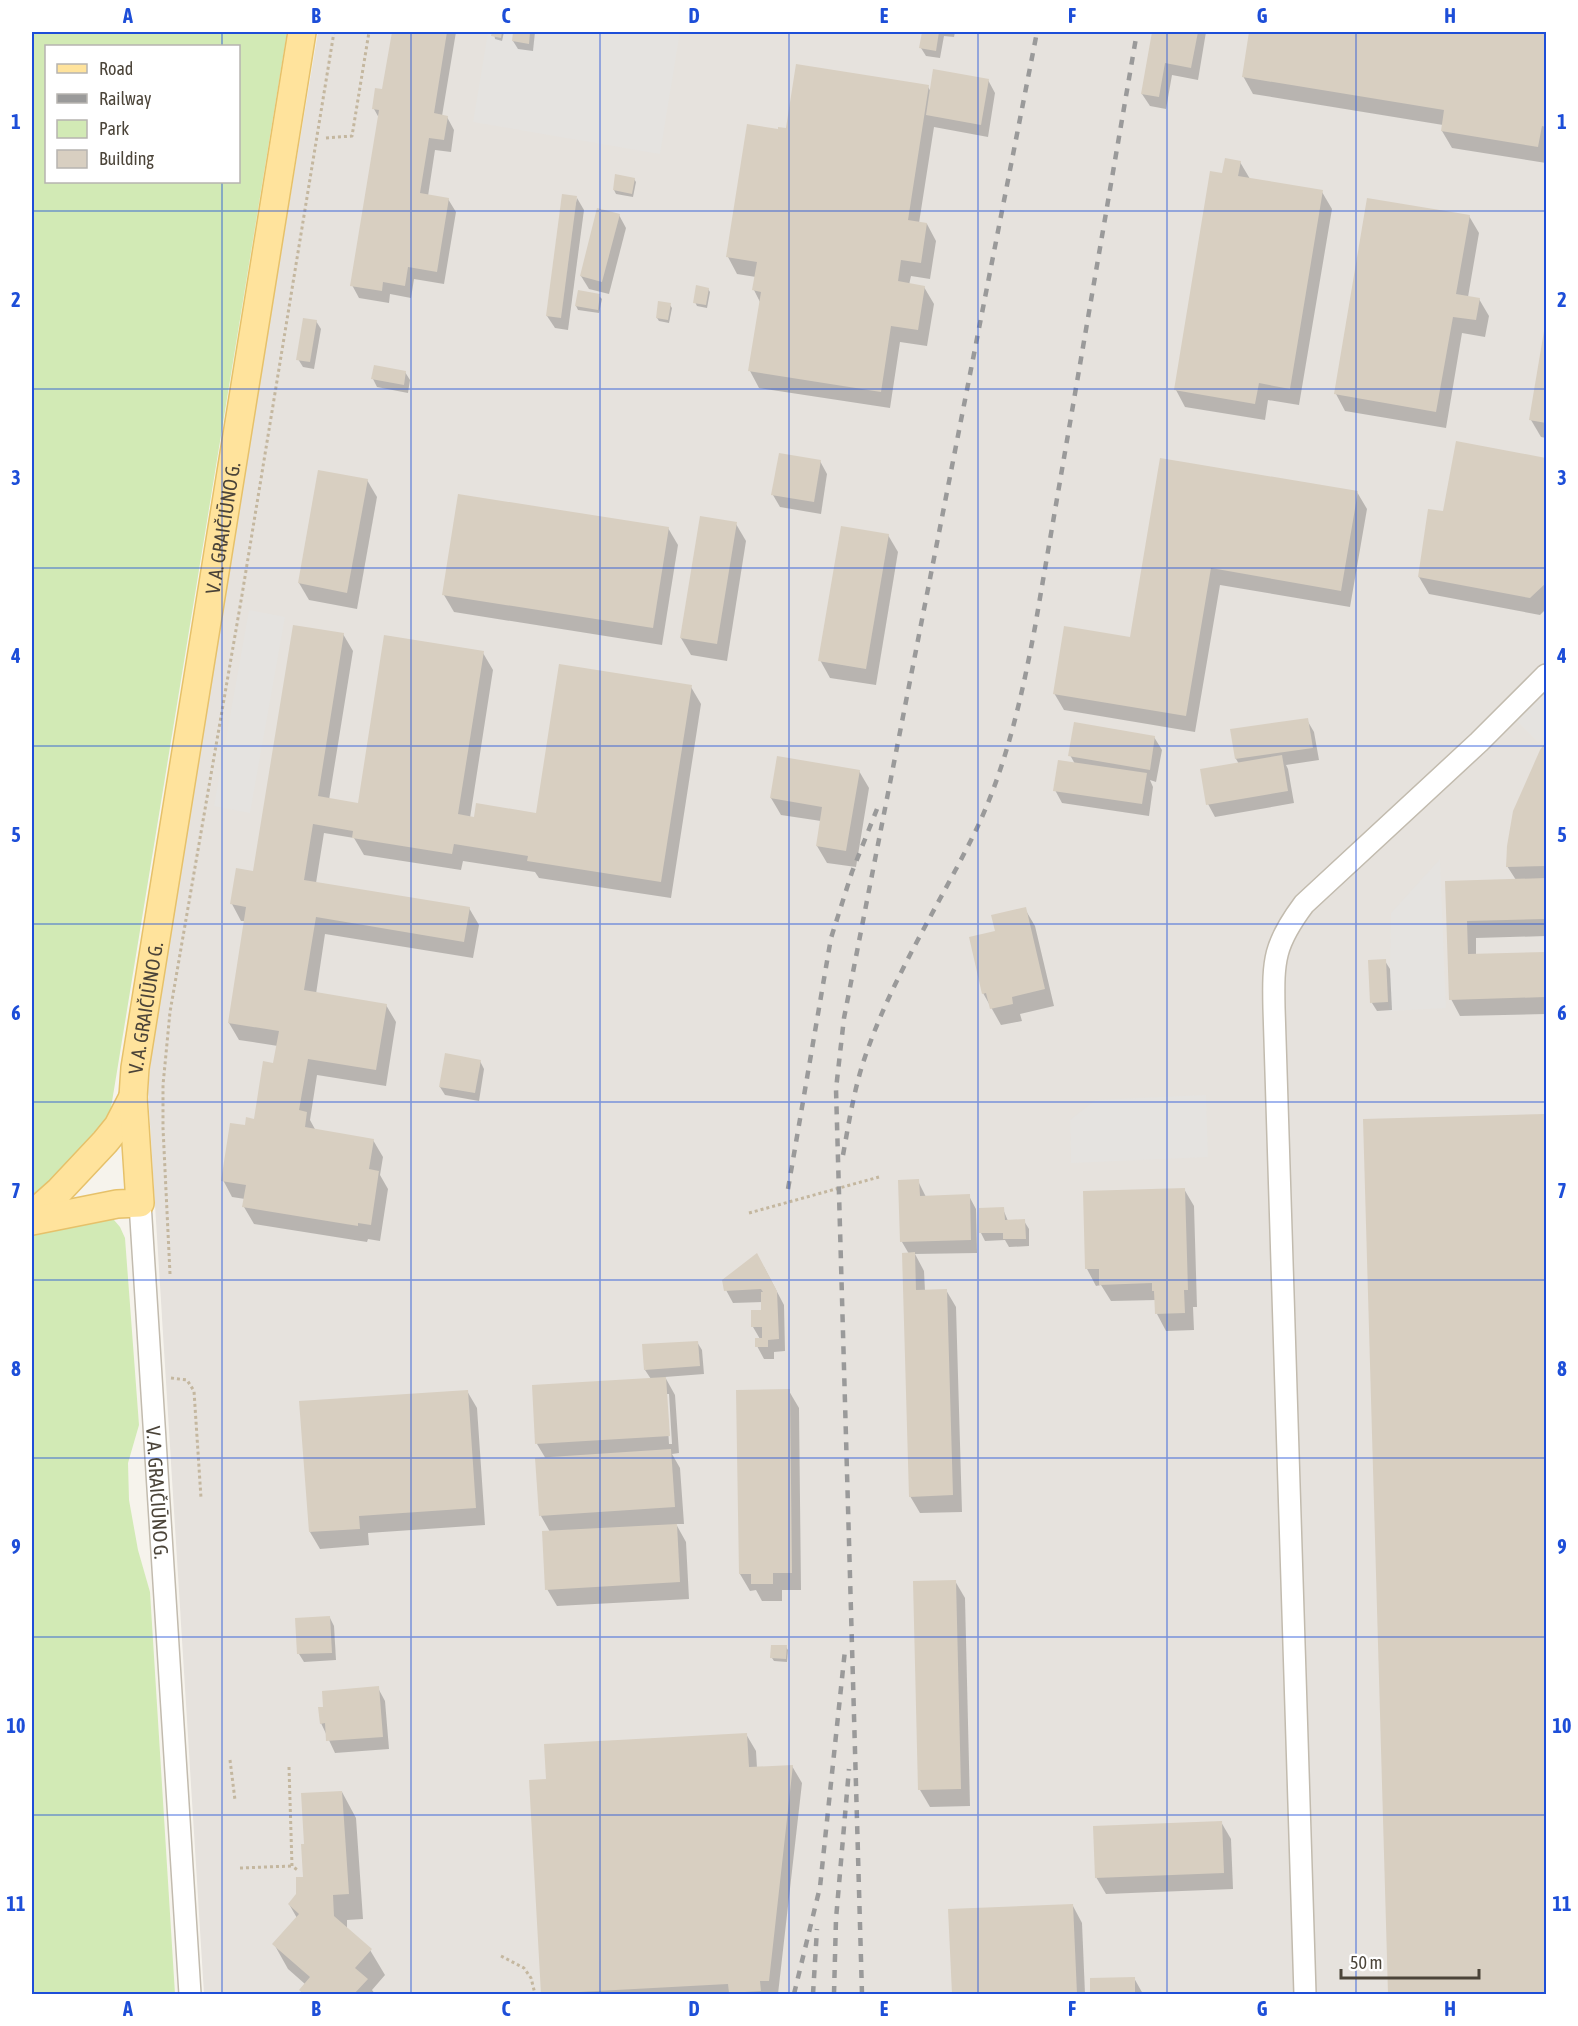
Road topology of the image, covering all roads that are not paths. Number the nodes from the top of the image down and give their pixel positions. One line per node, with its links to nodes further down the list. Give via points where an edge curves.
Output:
1 (302, 32): 3 (main road, V. A. GRAIČIŪNO G., via 139,1037)
2 (1546, 675): 8 (street, via 1304,904 1276,952 1274,1008)
3 (133, 1097): 4 (main road, V. A. GRAIČIŪNO G.); 5 (main road, via 105,1142)
4 (140, 1203): 6 (main road); 7 (street, V. A. GRAIČIŪNO G.)
5 (32, 1215)
6 (32, 1221)
7 (190, 1995)
8 (1305, 1995)

